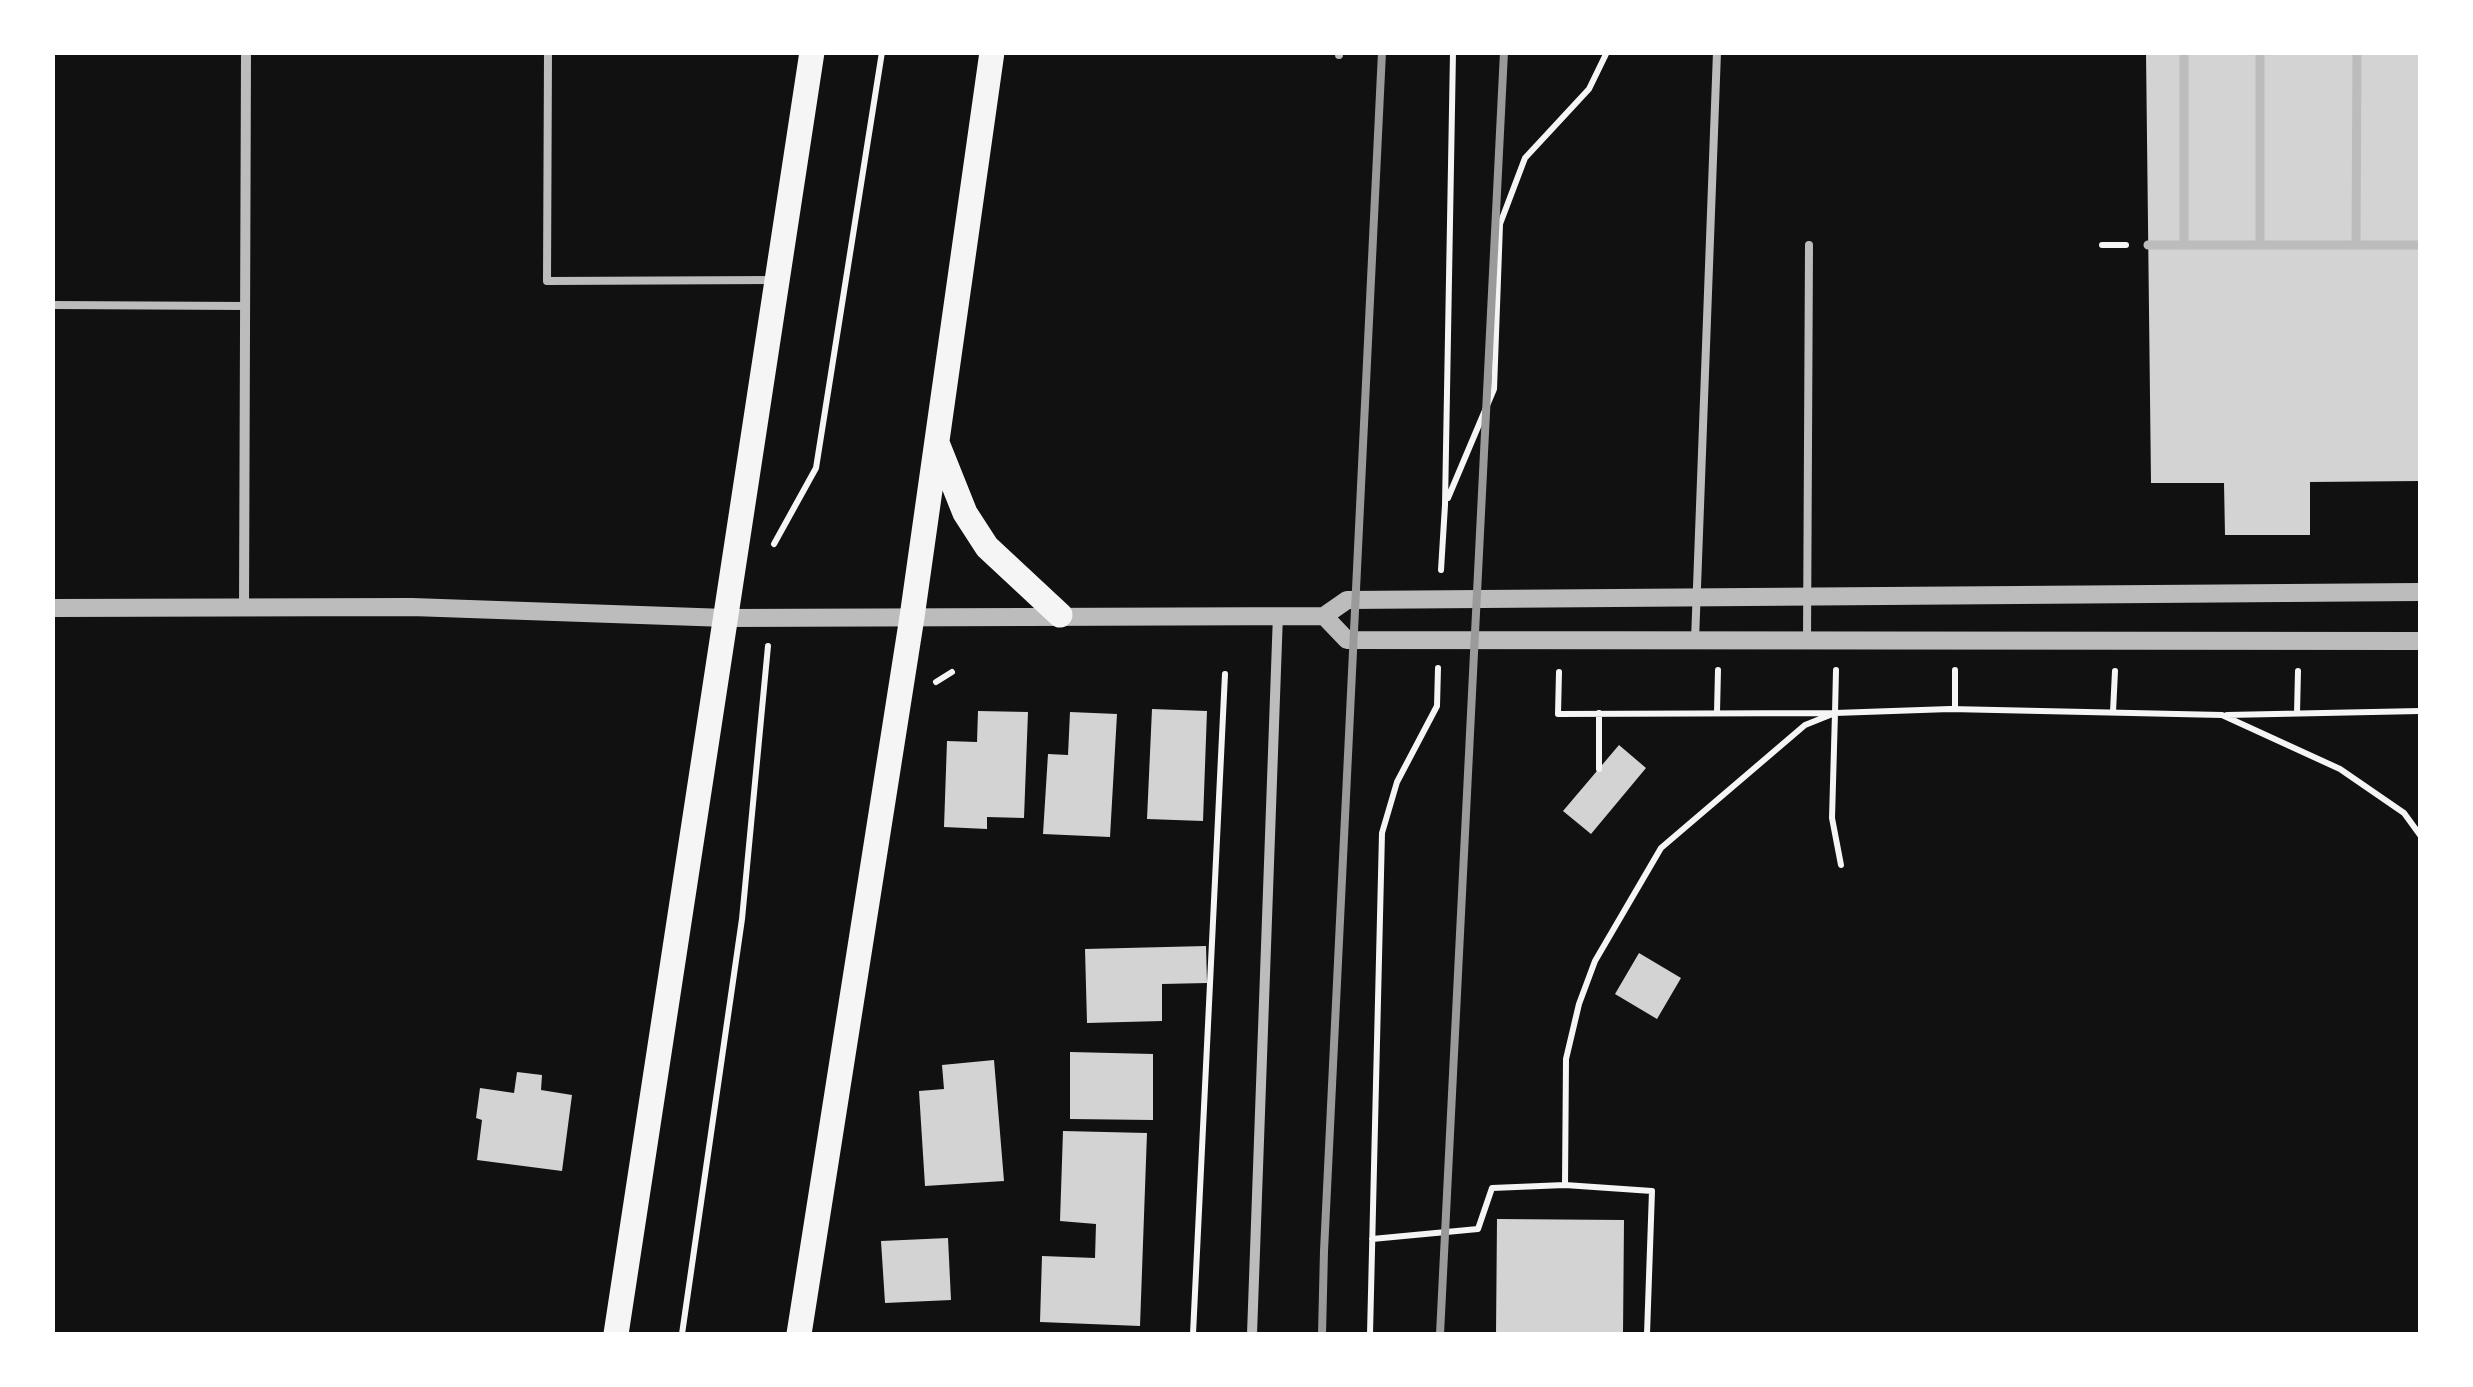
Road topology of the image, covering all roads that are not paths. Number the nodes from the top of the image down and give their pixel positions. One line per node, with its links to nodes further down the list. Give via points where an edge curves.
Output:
1 (246, 52): 17 (street)
2 (548, 52): 15 (lane, via 547,280)
3 (812, 52): 15 (main road)
4 (992, 52): 18 (main road)
5 (1717, 52): 21 (lane)
6 (2184, 52): 14 (street)
7 (2260, 52): 11 (street)
8 (2356, 52): 12 (street)
9 (2420, 244): 12 (street)
10 (1809, 245): 20 (lane)
11 (2260, 245): 12 (street); 14 (street)
12 (2356, 245)
13 (2148, 246): 14 (street)
14 (2184, 246)
15 (778, 280): 28 (main road)
16 (52, 306): 17 (lane)
17 (246, 306): 23 (street)
18 (937, 443): 25 (main road, via 965,513 987,546); 27 (main road)
19 (2420, 592): 20 (street)
20 (1807, 595): 21 (street); 30 (lane)
21 (1697, 596): 26 (street, via 1347,600); 29 (lane)
22 (52, 608): 23 (street)
23 (244, 609): 28 (street, via 412,607)
24 (1278, 614): 25 (street); 26 (street); 34 (street)
25 (1060, 615): 27 (street)
26 (1324, 616): 29 (street, via 1347,640)
27 (912, 617): 28 (street); 33 (main road)
28 (726, 618): 32 (main road)
29 (1695, 640): 30 (street)
30 (1808, 640): 31 (street)
31 (2420, 640)
32 (616, 1334)
33 (799, 1334)
34 (1252, 1334)

